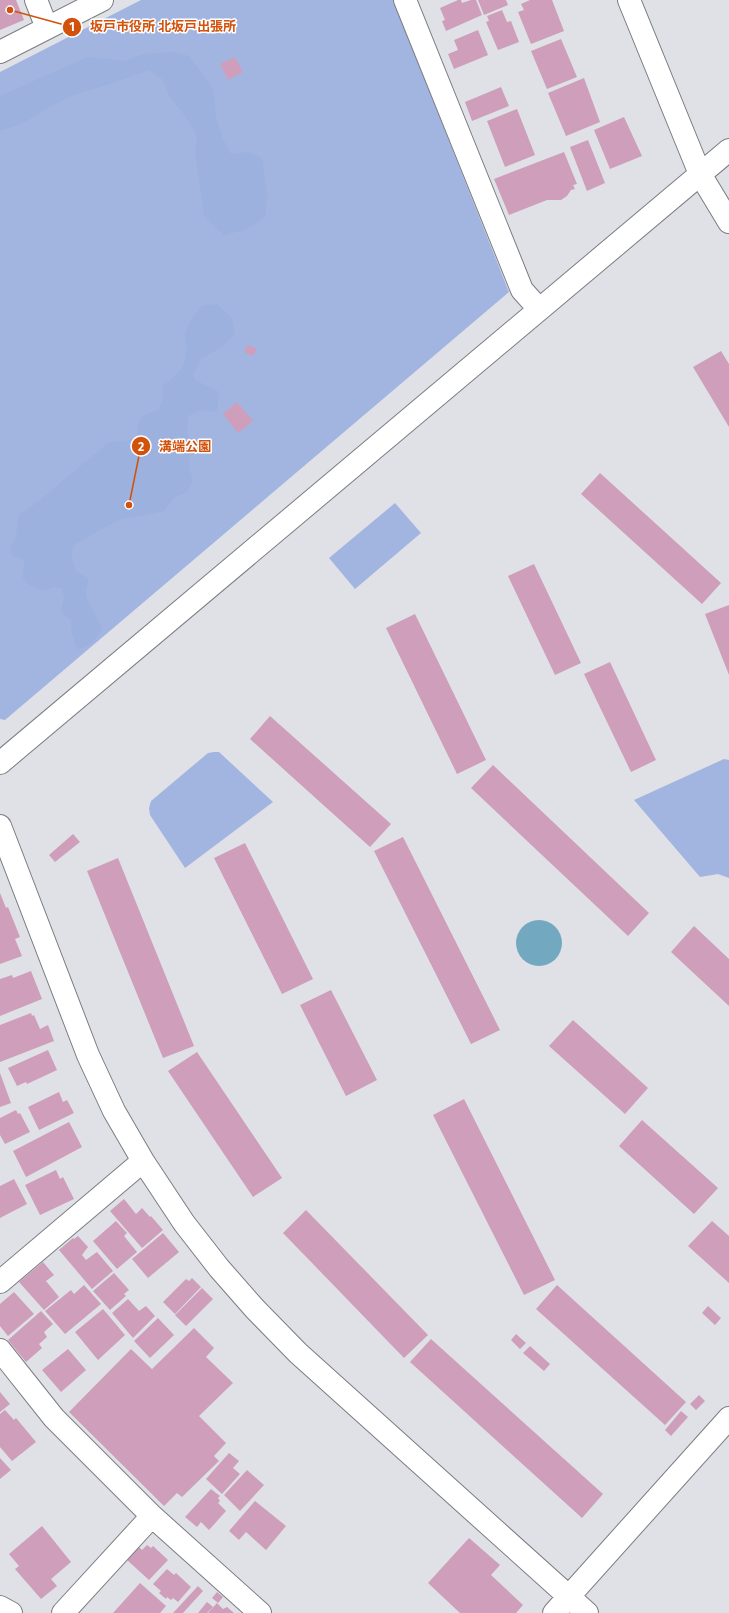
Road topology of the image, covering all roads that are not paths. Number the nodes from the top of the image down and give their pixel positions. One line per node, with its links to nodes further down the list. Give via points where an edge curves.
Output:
1 (36, 0): 5 (street)
2 (102, 0): 5 (street)
3 (405, 0): 10 (street, via 522,290)
4 (630, 0): 8 (street)
5 (47, 28): 6 (street)
6 (0, 52)
7 (729, 150): 8 (street)
8 (700, 174): 9 (street); 10 (street)
9 (729, 222)
10 (539, 309): 11 (street)
11 (0, 764)
12 (0, 826): 13 (street, via 88,1055 114,1111)
13 (143, 1161): 14 (street); 18 (street, via 184,1223 255,1309 298,1353)
14 (0, 1282)
15 (0, 1350): 17 (street, via 54,1418)
16 (729, 1418): 18 (street)
17 (152, 1516): 21 (street); 22 (street)
18 (568, 1596): 23 (street); 24 (street)
19 (0, 1607): 20 (street)
20 (11, 1613)
21 (63, 1613)
22 (260, 1613)
23 (554, 1613)
24 (587, 1613)

